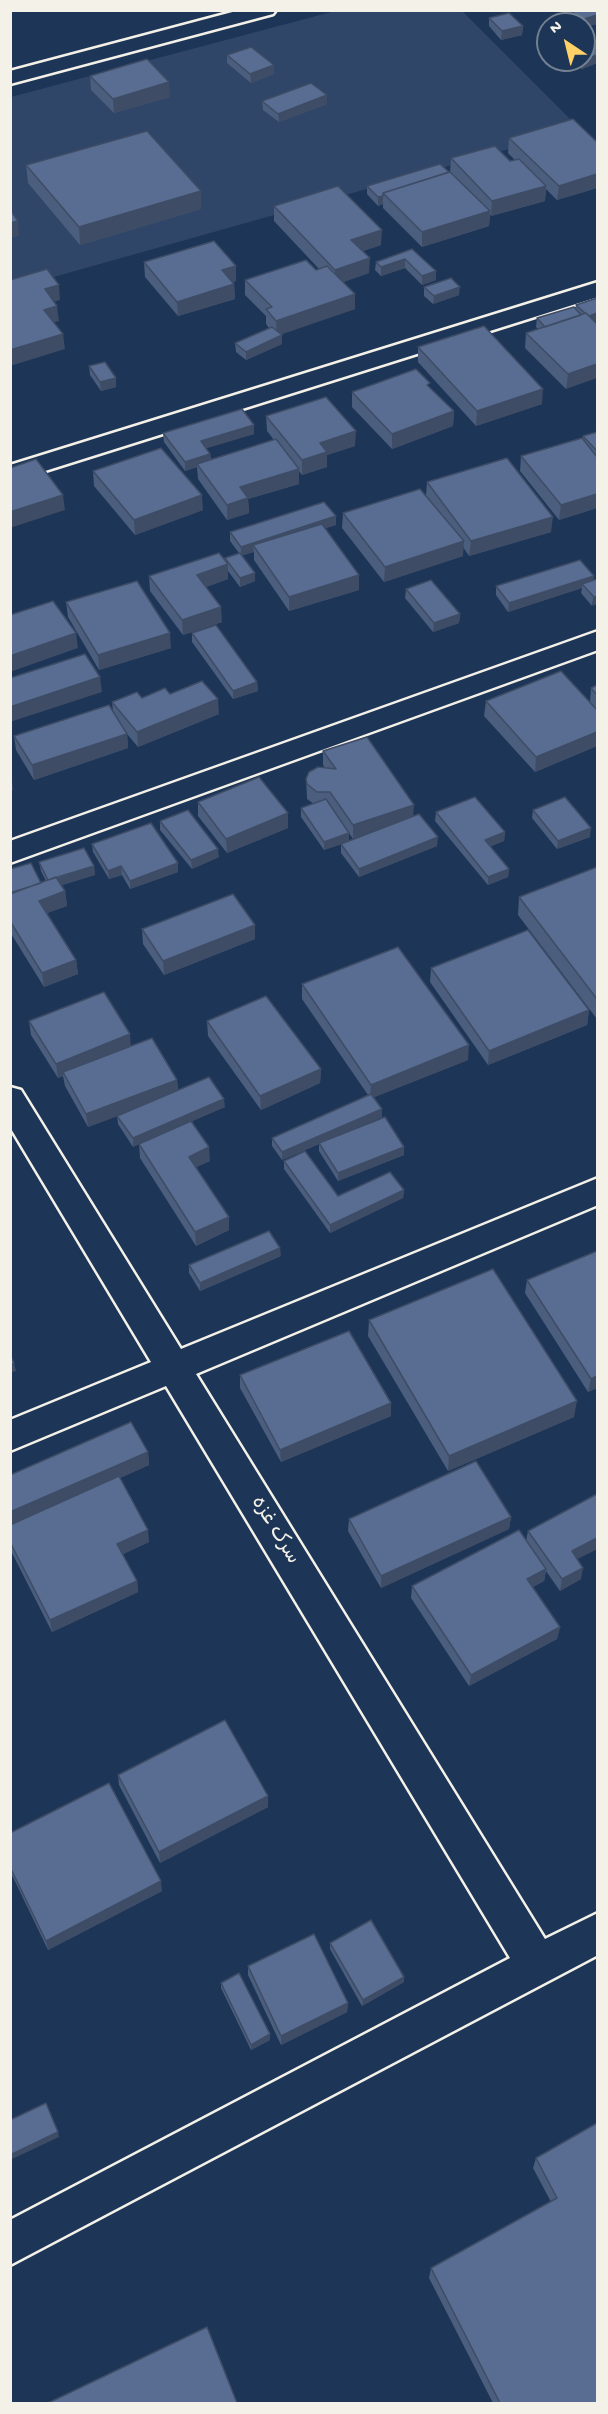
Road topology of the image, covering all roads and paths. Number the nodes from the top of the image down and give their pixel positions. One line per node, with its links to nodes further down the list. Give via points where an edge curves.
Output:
1 (266, 10): 2 (street)
2 (10, 78)
3 (597, 289): 4 (street)
4 (10, 474)
5 (597, 640): 6 (street)
6 (10, 852)
7 (10, 1099): 9 (street, سرک غزه)
8 (597, 1191): 9 (street)
9 (175, 1367): 10 (street); 12 (street, سرک غزه)
10 (10, 1436)
11 (597, 1933): 12 (street)
12 (537, 1964): 13 (street)
13 (10, 2244)

